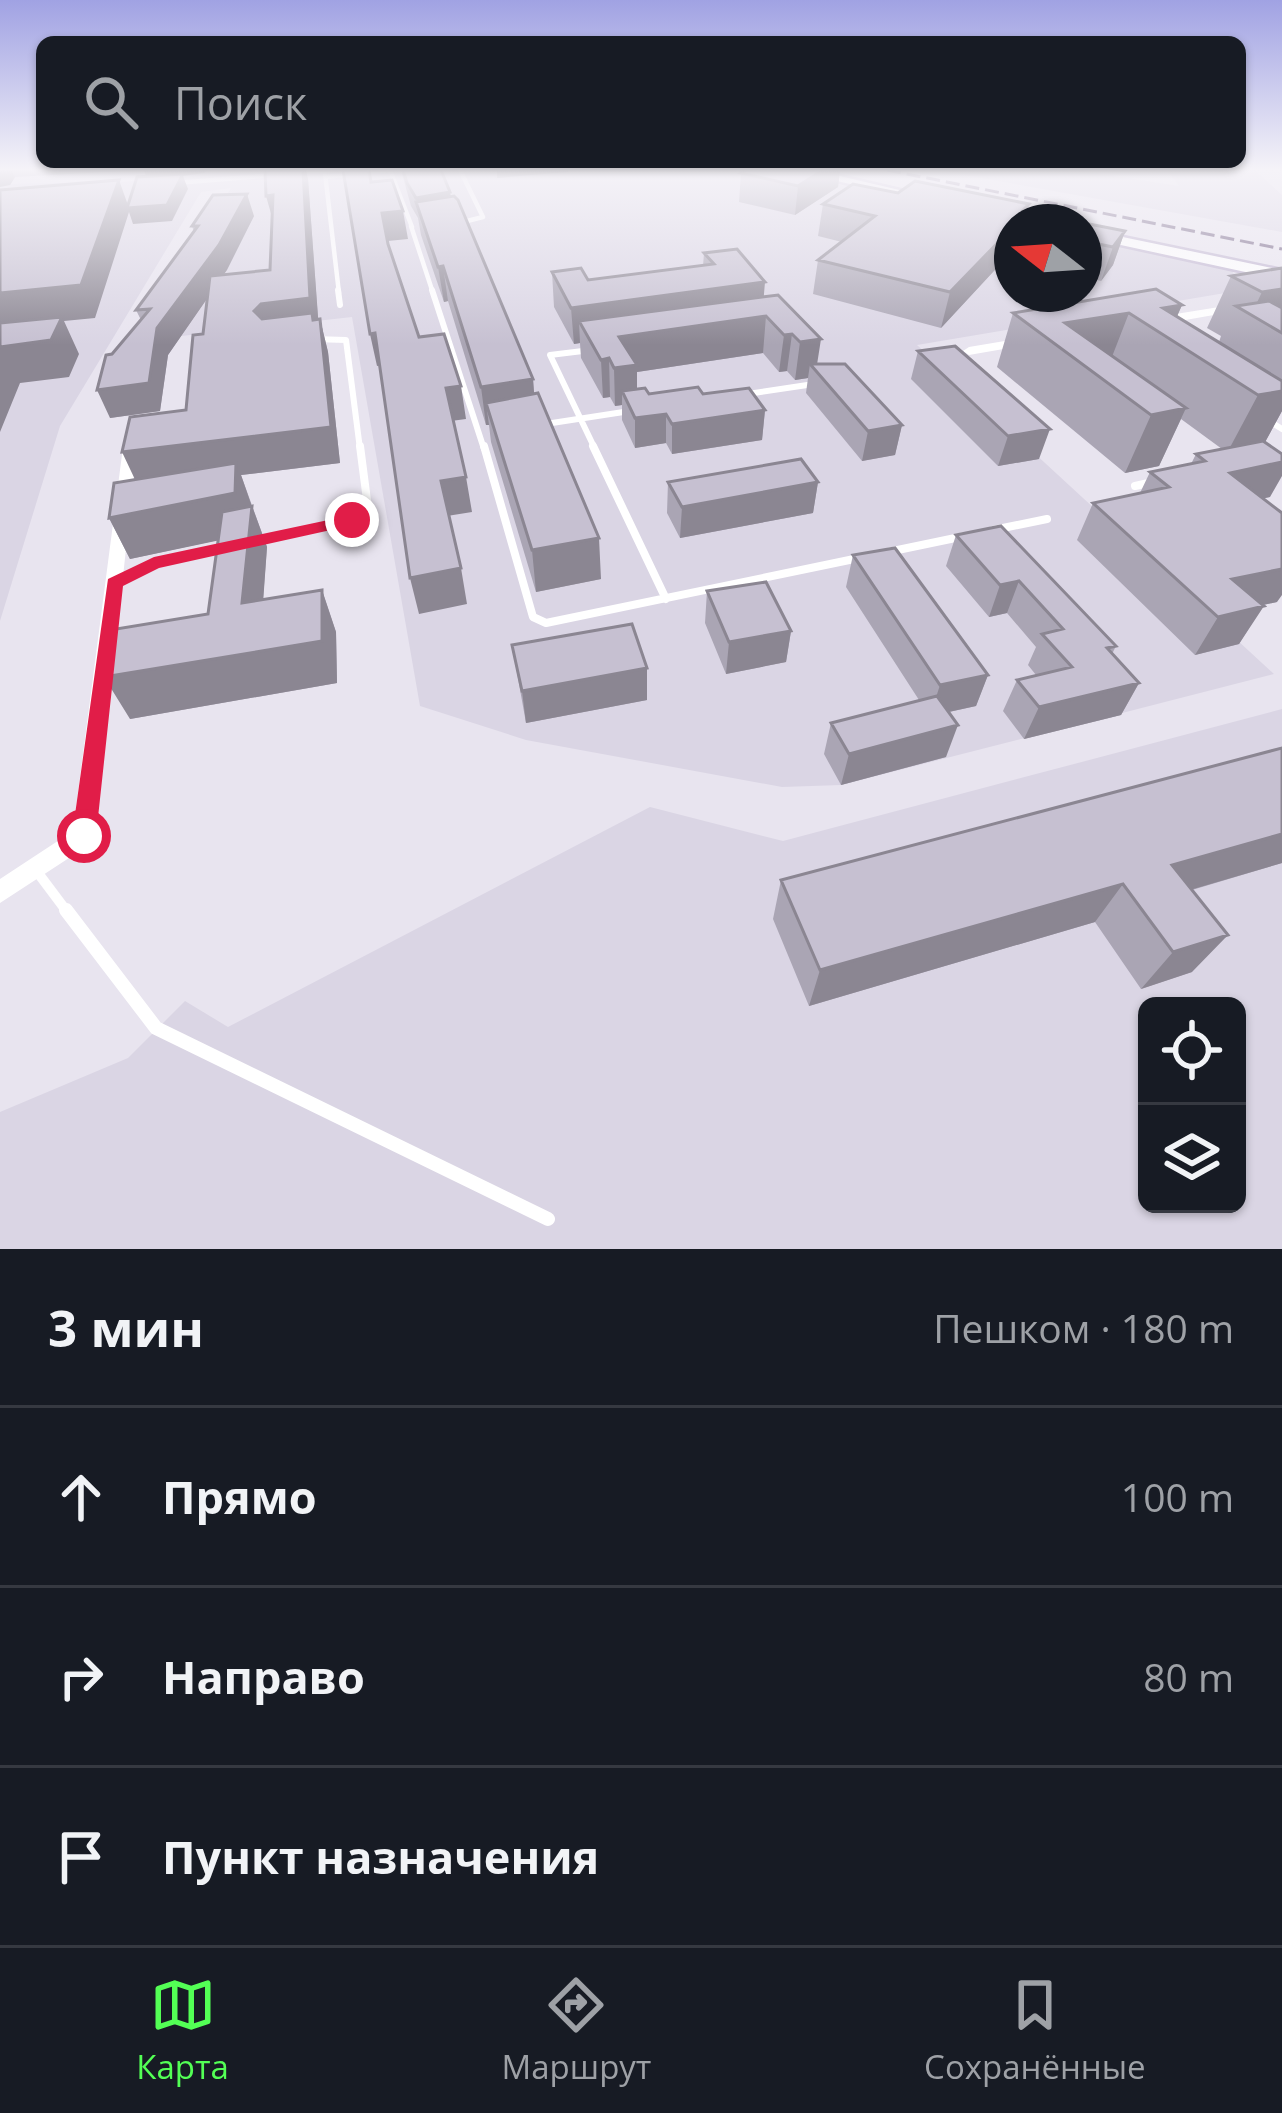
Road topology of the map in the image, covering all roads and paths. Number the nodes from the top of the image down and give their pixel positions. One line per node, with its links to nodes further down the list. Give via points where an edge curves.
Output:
1 (332, 228): 6 (lane)
2 (415, 228): 21 (lane)
3 (1102, 236): 4 (street)
4 (1282, 275)
5 (1282, 300): 7 (street)
6 (340, 304)
7 (1149, 322)
8 (1036, 340): 11 (street)
9 (293, 341): 25 (lane, via 346,340 368,508 352,520 154,563)
10 (594, 349): 16 (lane, via 550,356)
11 (969, 351)
12 (826, 382): 13 (lane)
13 (736, 396)
14 (647, 409): 16 (lane)
15 (1263, 416): 19 (lane)
16 (579, 419): 18 (lane); 26 (lane)
17 (133, 427): 25 (street)
18 (520, 428)
19 (1282, 429)
20 (500, 431): 21 (lane)
21 (480, 434): 26 (lane, via 533,617 546,623)
22 (1156, 481): 23 (lane)
23 (1135, 486)
24 (1047, 519): 26 (lane)
25 (114, 583): 27 (street, via 84,836)
26 (666, 599)
27 (35, 869): 28 (street); 29 (lane, via 156,1028)
28 (0, 892)
29 (548, 1219)

